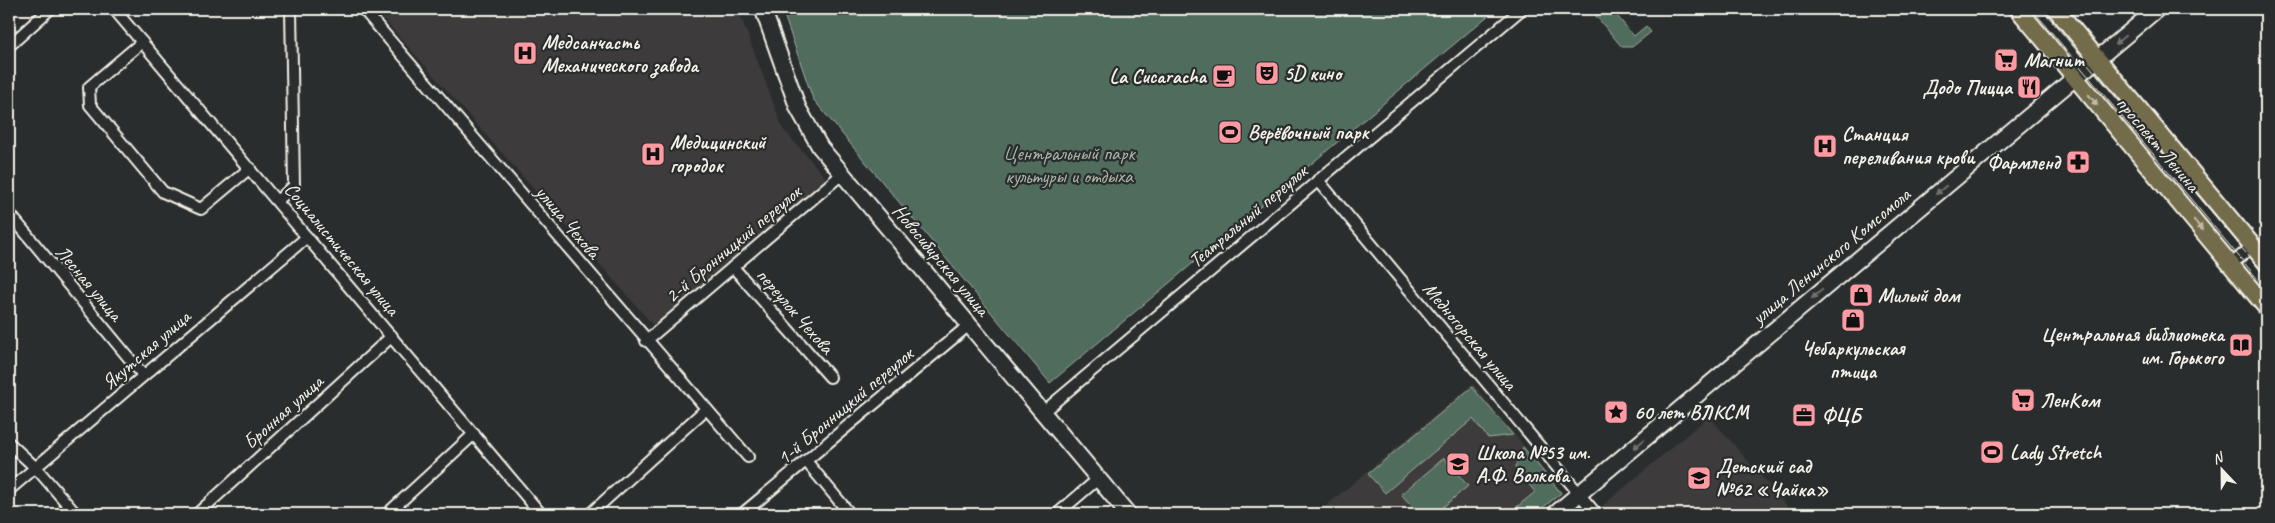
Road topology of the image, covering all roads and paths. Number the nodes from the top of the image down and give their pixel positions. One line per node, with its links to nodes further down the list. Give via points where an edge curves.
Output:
1 (50, 9): 11 (street)
2 (114, 9): 10 (street, Социалистическая улица)
3 (291, 9): 17 (street, via 294,186)
4 (363, 9): 27 (street, улица Чехова)
5 (763, 9): 15 (street, Новосибирская улица, via 798,108 820,146)
6 (1522, 9): 16 (street, Театральный переулок)
7 (2018, 9): 13 (main road, проспект Ленина)
8 (2056, 9): 12 (main road, проспект Ленина)
9 (2157, 9): 12 (street, улица Ленинского Комсомола, one-way to 12)
10 (142, 42): 14 (street, Социалистическая улица); 14 (street, via 89,88 90,105 163,192 201,209)
11 (9, 46)
12 (2098, 58): 13 (street, улица Ленинского Комсомола); 20 (main road, проспект Ленина)
13 (2075, 78): 22 (main road, проспект Ленина, one-way to 22); 39 (street, улица Ленинского Комсомола, one-way to 39)
14 (250, 168): 17 (street, Социалистическая улица)
15 (842, 174): 23 (street, 2-й Бронницкий переулок); 25 (street, Новосибирская улица)
16 (1318, 180): 31 (street, Театральный переулок); 39 (street, Медногорская улица)
17 (277, 200): 19 (street, Социалистическая улица)
18 (9, 213): 28 (street, Лесная улица)
19 (307, 237): 26 (street, Социалистическая улица); 28 (street, Якутская улица)
20 (2253, 245): 21 (main road, проспект Ленина); 22 (street)
21 (2266, 262)
22 (2231, 265): 24 (main road, проспект Ленина)
23 (733, 267): 27 (street, 2-й Бронницкий переулок); 29 (street, переулок Чехова)
24 (2266, 307)
25 (970, 325): 31 (street, Новосибирская улица); 35 (street, 1-й Бронницкий переулок)
26 (392, 336): 32 (street, Социалистическая улица); 41 (street, Бронная улица)
27 (646, 340): 30 (street, улица Чехова)
28 (143, 375): 36 (street, Якутская улица)
29 (830, 378)
30 (706, 409): 34 (street, улица Чехова); 44 (street)
31 (1043, 412): 37 (street, Новосибирская улица)
32 (474, 434): 42 (street); 43 (street, Социалистическая улица)
33 (9, 443): 36 (street)
34 (748, 457)
35 (806, 461): 45 (street, 1-й Бронницкий переулок); 46 (street)
36 (37, 469): 38 (street, Якутская улица); 40 (street)
37 (1098, 479): 47 (street); 48 (street, Новосибирская улица)
38 (9, 490)
39 (1579, 494): 49 (street, улица Ленинского Комсомола); 50 (street, Медногорская улица)
40 (76, 514)
41 (197, 514)
42 (387, 514)
43 (541, 514)
44 (590, 514)
45 (742, 514)
46 (850, 514)
47 (1057, 514)
48 (1128, 514)
49 (1555, 514)
50 (1596, 514)

